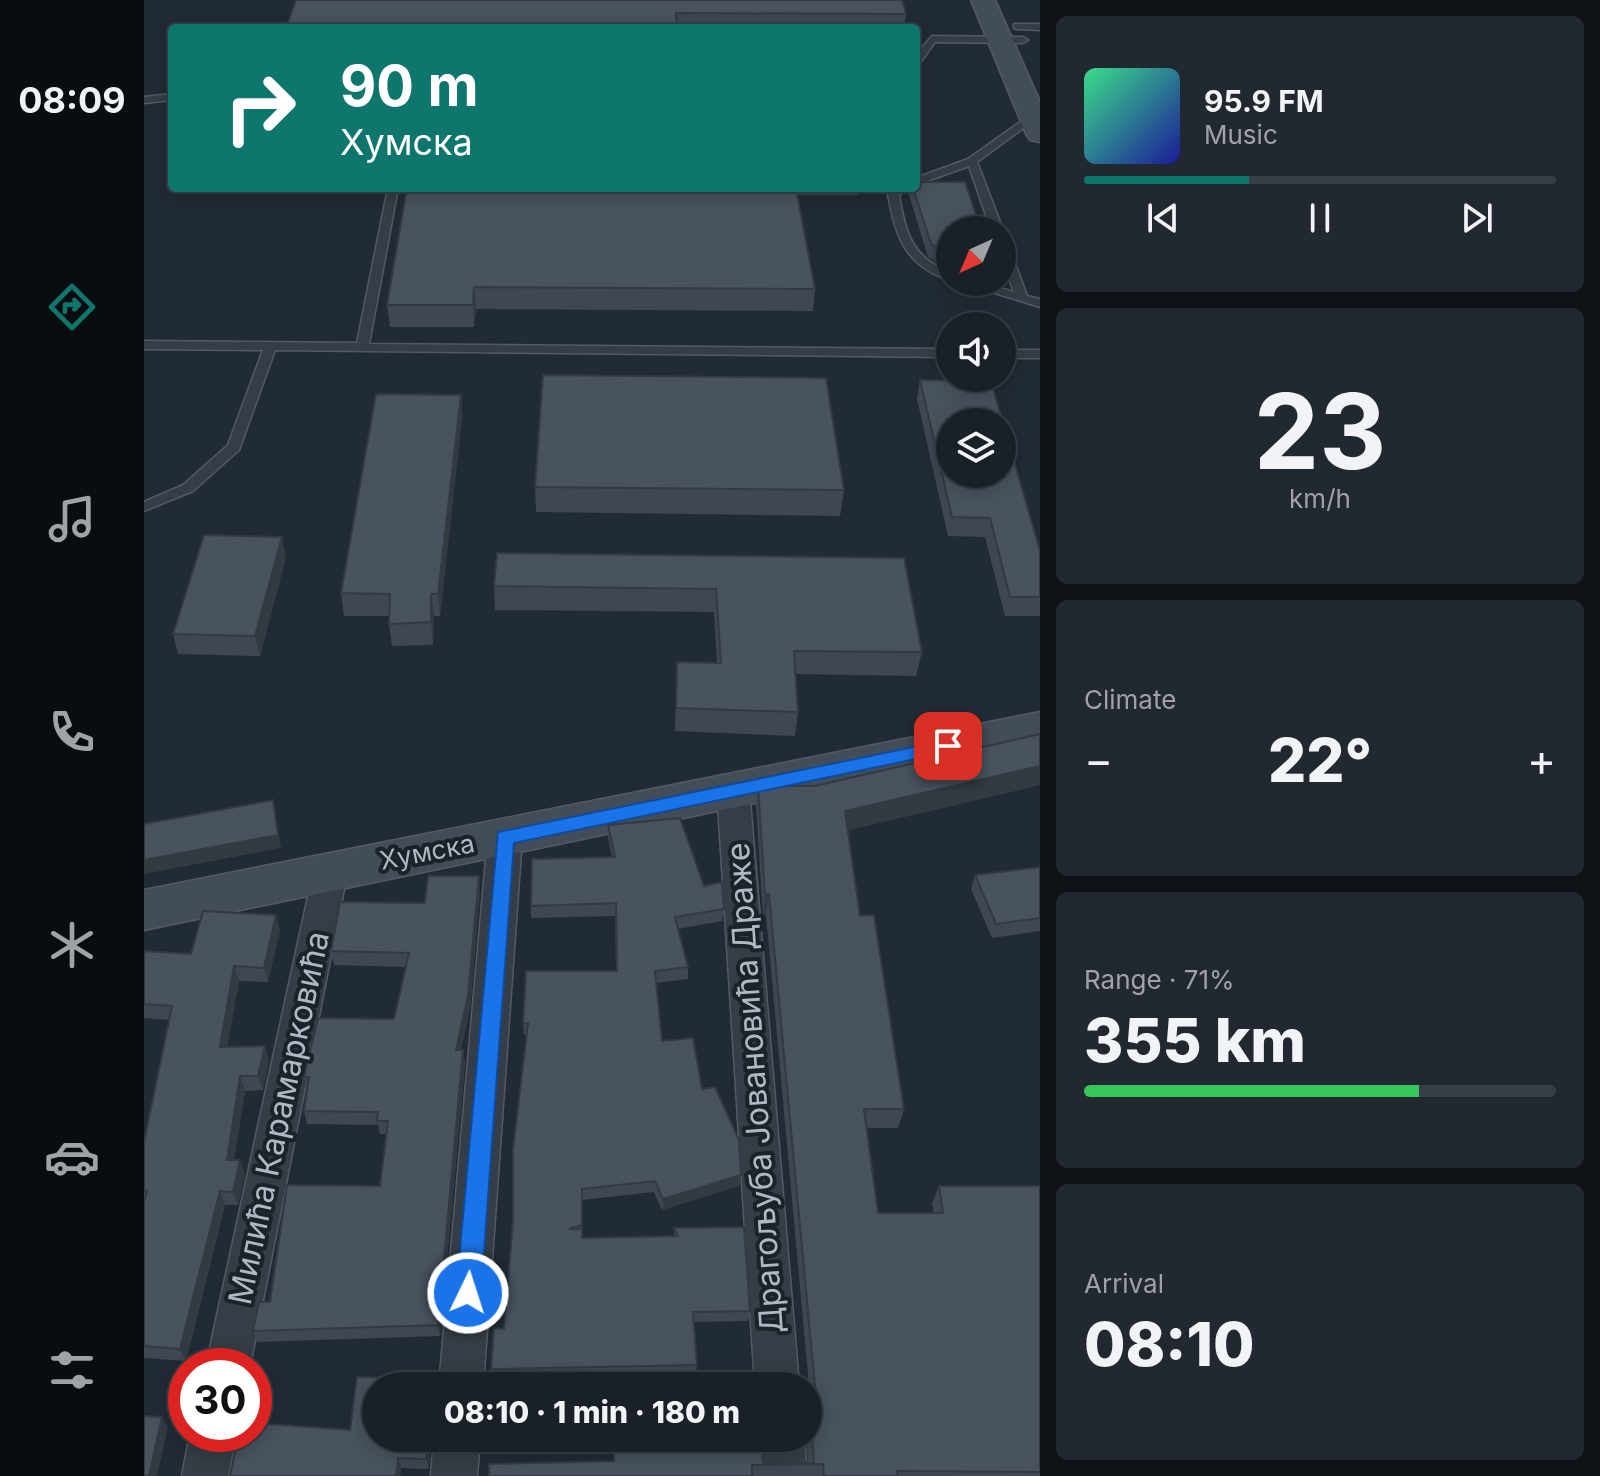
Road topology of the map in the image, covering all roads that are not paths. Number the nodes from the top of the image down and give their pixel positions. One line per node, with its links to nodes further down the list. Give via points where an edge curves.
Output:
1 (983, 0): 3 (street)
2 (1006, 0): 3 (street)
3 (1020, 33): 4 (lane, via 932,39); 5 (street); 8 (street)
4 (920, 56)
5 (1040, 79)
6 (168, 97): 7 (lane)
7 (144, 100)
8 (1036, 125): 9 (lane)
9 (972, 161): 10 (lane); 13 (lane)
10 (920, 180)
11 (392, 192): 21 (lane)
12 (896, 192): 14 (lane, via 909,254)
13 (992, 216)
14 (936, 271)
15 (1016, 282): 17 (lane)
16 (1015, 296): 17 (lane)
17 (1022, 298): 18 (lane)
18 (1040, 303)
19 (144, 345): 20 (lane)
20 (270, 346): 21 (lane); 25 (lane, via 234,447 188,488)
21 (362, 347): 22 (lane)
22 (936, 353)
23 (1016, 354): 24 (lane)
24 (1040, 354)
25 (144, 507)
26 (1040, 728): 27 (street, Хумска)
27 (733, 789): 28 (street, Хумска); 33 (street, Драгољуба Јовановића Драже)
28 (505, 837): 29 (street, Хумска); 32 (street)
29 (331, 869): 30 (street, Хумска); 31 (street, Милића Карамарковића)
30 (144, 910)
31 (232, 1348)
32 (462, 1372)
33 (776, 1372)
34 (210, 1452): 37 (street)
35 (456, 1452): 38 (street)
36 (782, 1452): 39 (street)
37 (205, 1476)
38 (454, 1476)
39 (784, 1476)

